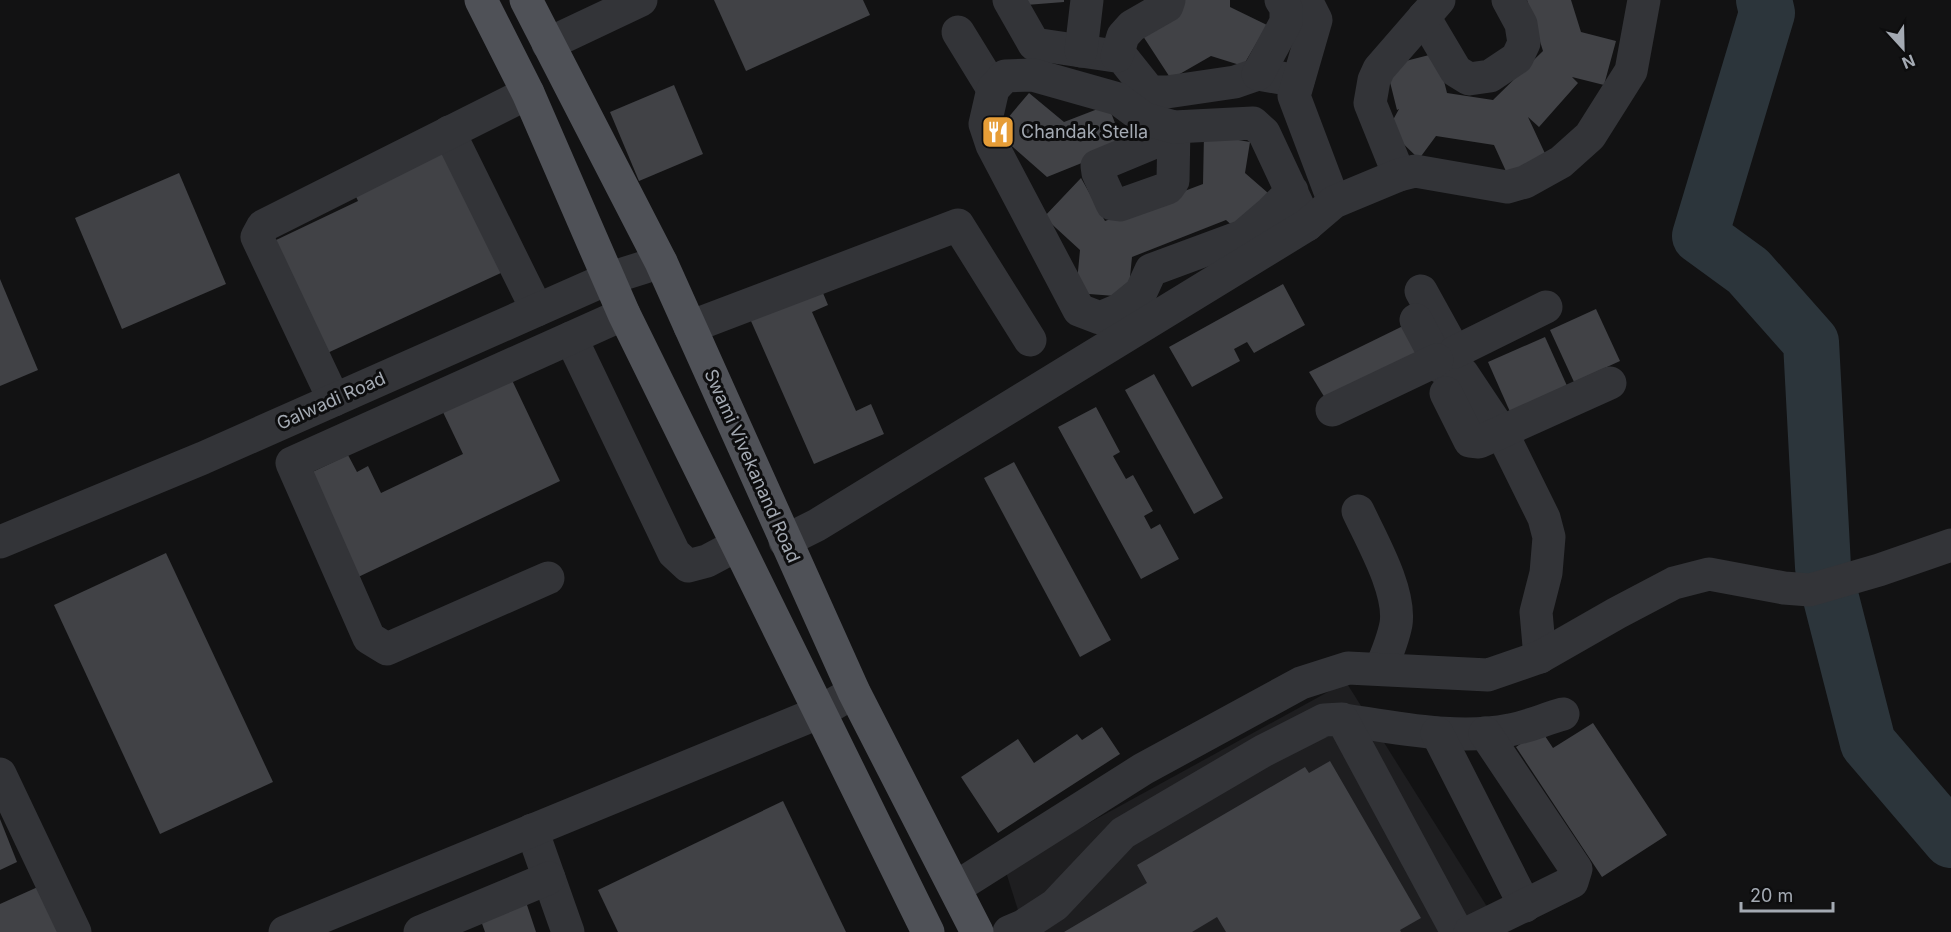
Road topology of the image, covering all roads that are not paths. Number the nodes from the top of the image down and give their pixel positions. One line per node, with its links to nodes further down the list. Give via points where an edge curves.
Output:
1 (481, 0): 19 (main road)
2 (526, 0): 13 (main road, Swami Vivekanand Road)
3 (641, 0): 13 (street)
4 (1009, 0): 14 (street, via 1034,44)
5 (1087, 0): 14 (street)
6 (1169, 0): 15 (street, via 1167,6 1132,26 1123,36)
7 (1281, 0): 16 (street, via 1286,8 1286,22)
8 (1306, 0): 17 (street, via 1316,20)
9 (1508, 0): 11 (street, via 1521,24 1524,43 1517,58 1490,76 1469,79 1456,71)
10 (1644, 0): 21 (street, via 1632,71 1590,136 1561,162 1525,182 1507,187 1436,173 1415,171)
11 (1432, 9): 21 (street, via 1379,69 1374,80 1370,103)
12 (958, 32): 18 (street)
13 (548, 44): 25 (main road, Swami Vivekanand Road)
14 (1081, 51): 15 (street)
15 (1118, 56): 16 (street, via 1150,92 1167,93 1234,82)
16 (1258, 74): 17 (street)
17 (1298, 81): 23 (street, via 1294,96)
18 (993, 89): 22 (street, via 1005,76 1033,75 1118,99 1145,119 1174,130 1253,123 1264,133); 22 (street, via 985,124 992,145 1079,310 1100,318 1119,310 1141,292 1150,270 1243,236)
19 (528, 93): 20 (street); 26 (main road)
20 (449, 132): 29 (street); 37 (street, via 263,226 257,237)
21 (1399, 175): 23 (street)
22 (1292, 191): 24 (street)
23 (1334, 202): 24 (street)
24 (1307, 225): 44 (street)
25 (661, 262): 26 (street, Galwadi Road); 31 (main road, Swami Vivekanand Road)
26 (607, 279): 29 (street, Galwadi Road); 30 (main road)
27 (1419, 306): 34 (street)
28 (1546, 307): 34 (street)
29 (537, 310): 35 (street, Galwadi Road)
30 (624, 314): 32 (street); 46 (main road)
31 (690, 327): 33 (street, via 958,225); 44 (main road, Swami Vivekanand Road)
32 (571, 338): 39 (street); 46 (street, via 675,553 688,566)
33 (1029, 339)
34 (1450, 369): 38 (street); 41 (street)
35 (393, 374): 37 (street, Galwadi Road); 39 (street)
36 (1610, 383): 41 (street)
37 (334, 400): 40 (street, Galwadi Road)
38 (1332, 410)
39 (410, 411): 42 (street)
40 (277, 425): 42 (street); 45 (street, Galwadi Road)
41 (1502, 433): 49 (street, via 1544,518 1549,537 1546,573 1536,612)
42 (292, 464): 48 (street, via 369,638 387,649)
43 (1358, 511): 50 (street, via 1396,601 1396,623)
44 (785, 541): 51 (main road, Swami Vivekanand Road)
45 (0, 542)
46 (737, 545): 52 (main road)
47 (1951, 545): 49 (street, via 1810,590 1708,573 1665,588)
48 (548, 578)
49 (1540, 657): 50 (street, via 1488,675)
50 (1381, 668): 60 (street, via 1348,668 1301,683 1143,769)
51 (854, 692): 52 (street); 60 (main road, Swami Vivekanand Road)
52 (818, 712): 58 (street); 67 (main road)
53 (1563, 714): 56 (street, via 1510,730)
54 (1343, 720): 55 (street); 62 (street, via 1324,720 1263,751 1123,833); 70 (street)
55 (1437, 733): 56 (street); 61 (street)
56 (1485, 733): 61 (street, via 1576,869 1572,882)
57 (0, 774): 63 (street)
58 (532, 830): 59 (street); 64 (street)
59 (549, 878): 65 (street); 66 (street)
60 (955, 888): 68 (main road, Swami Vivekanand Road)
61 (1525, 906): 71 (street)
62 (1042, 923): 69 (street)
63 (75, 932)
64 (285, 932)
65 (420, 932)
66 (568, 932)
67 (928, 932)
68 (977, 932)
69 (1009, 932)
70 (1457, 932)
71 (1470, 932)

